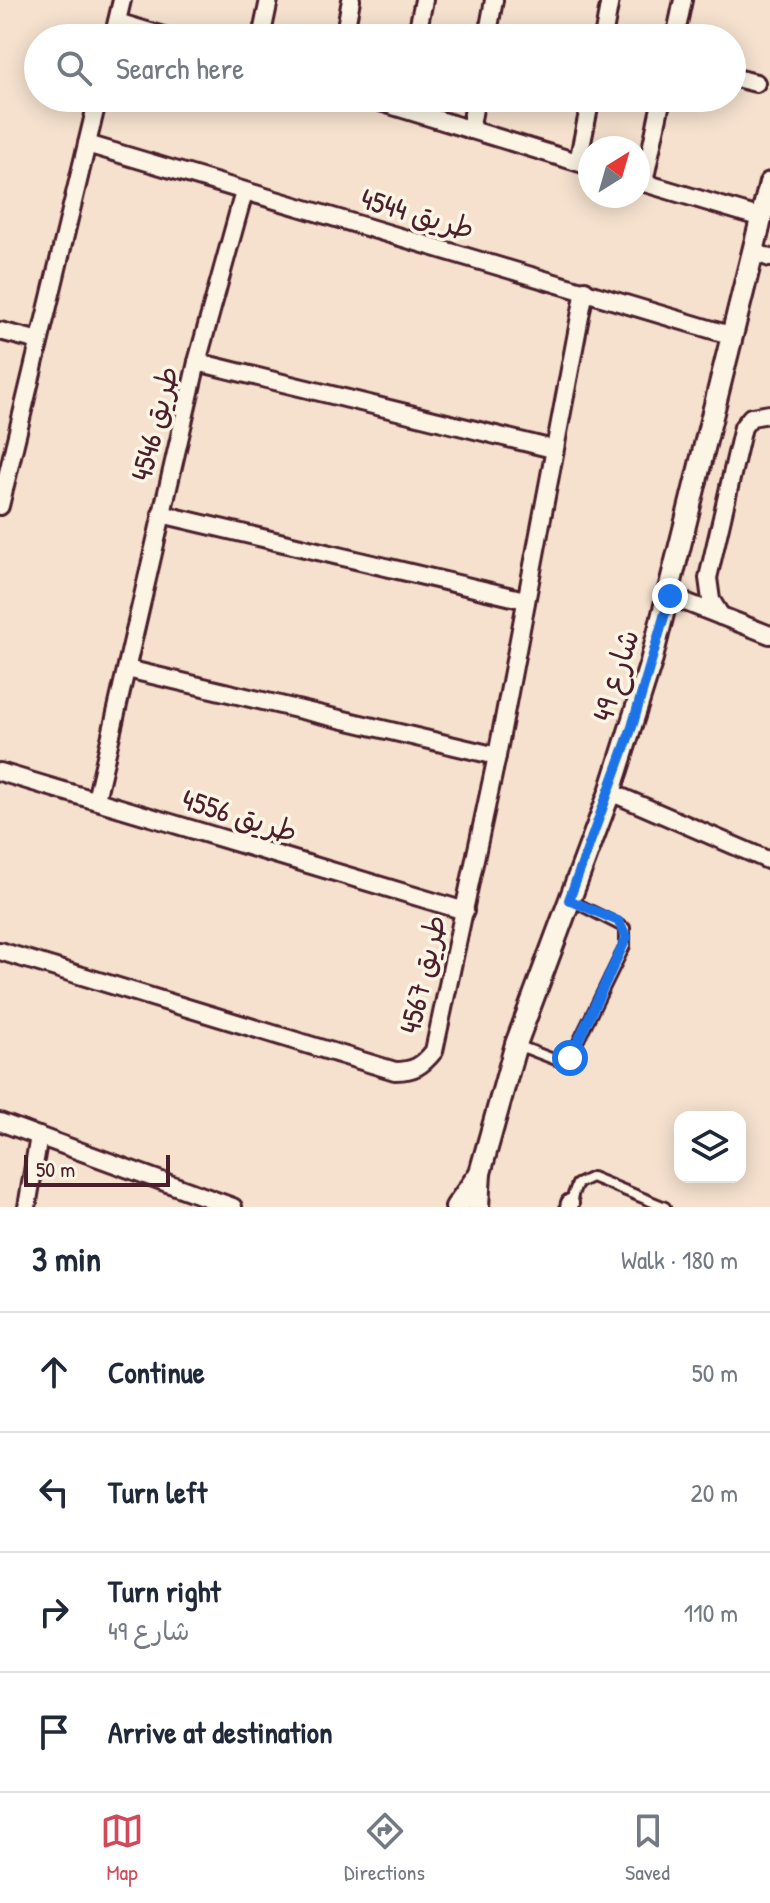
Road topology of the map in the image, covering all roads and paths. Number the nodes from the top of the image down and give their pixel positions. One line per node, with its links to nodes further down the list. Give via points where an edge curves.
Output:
1 (122, 0): 8 (street)
2 (269, 0): 9 (street)
3 (351, 0): 10 (street)
4 (424, 0): 11 (street)
5 (494, 0): 12 (street)
6 (610, 0): 13 (street)
7 (683, 0): 14 (street)
8 (116, 24)
9 (264, 24)
10 (347, 24)
11 (419, 24)
12 (490, 24)
13 (606, 24)
14 (678, 24)
15 (746, 80): 16 (street)
16 (756, 83)
17 (95, 112): 24 (street)
18 (425, 112): 22 (street)
19 (473, 112): 22 (street)
20 (590, 112): 23 (street)
21 (658, 112): 25 (street)
22 (470, 130): 26 (street)
23 (587, 136)
24 (87, 144): 29 (street, طريق 4544); 35 (street)
25 (650, 146)
26 (578, 162)
27 (770, 183): 30 (street, شارع 49)
28 (650, 185): 30 (street)
29 (244, 192): 32 (street, طريق 4544); 36 (street, طريق 4546)
30 (762, 218): 31 (street, شارع 49)
31 (762, 255): 34 (street, شارع 49)
32 (585, 290): 34 (street, طريق 4544); 38 (street, طريق 4567)
33 (0, 331): 35 (street)
34 (733, 336): 41 (street, شارع 49)
35 (39, 341): 39 (street)
36 (197, 362): 38 (street); 40 (street, طريق 4546)
37 (770, 414): 43 (street, via 751,417 743,427 708,578 711,600)
38 (553, 449): 42 (street, طريق 4567)
39 (0, 506)
40 (161, 514): 42 (street); 45 (street, طريق 4546)
41 (670, 596): 43 (street); 48 (street, شارع 49)
42 (525, 600): 46 (street, طريق 4567)
43 (721, 616): 44 (street)
44 (770, 635)
45 (127, 669): 46 (street); 49 (street, طريق 4546)
46 (497, 756): 52 (street, طريق 4567)
47 (0, 772): 49 (street, طريق 4556)
48 (610, 792): 50 (street); 51 (street, شارع 49)
49 (96, 800): 52 (street, طريق 4556)
50 (770, 861)
51 (569, 900): 54 (street, شارع 49); 54 (lane, via 618,921 627,937 625,946 570,1058 556,1060)
52 (465, 911): 53 (street, طريق 4567, via 434,1051 410,1071 395,1071)
53 (0, 951)
54 (516, 1044): 57 (street, شارع 49)
55 (0, 1122): 56 (street)
56 (39, 1136): 58 (street); 60 (street)
57 (480, 1173): 62 (street, شارع 49); 63 (street, شارع 49)
58 (209, 1203): 61 (street)
59 (570, 1205): 64 (lane, via 577,1184 592,1177)
60 (27, 1207)
61 (233, 1207)
62 (456, 1207)
63 (478, 1207)
64 (665, 1207)

